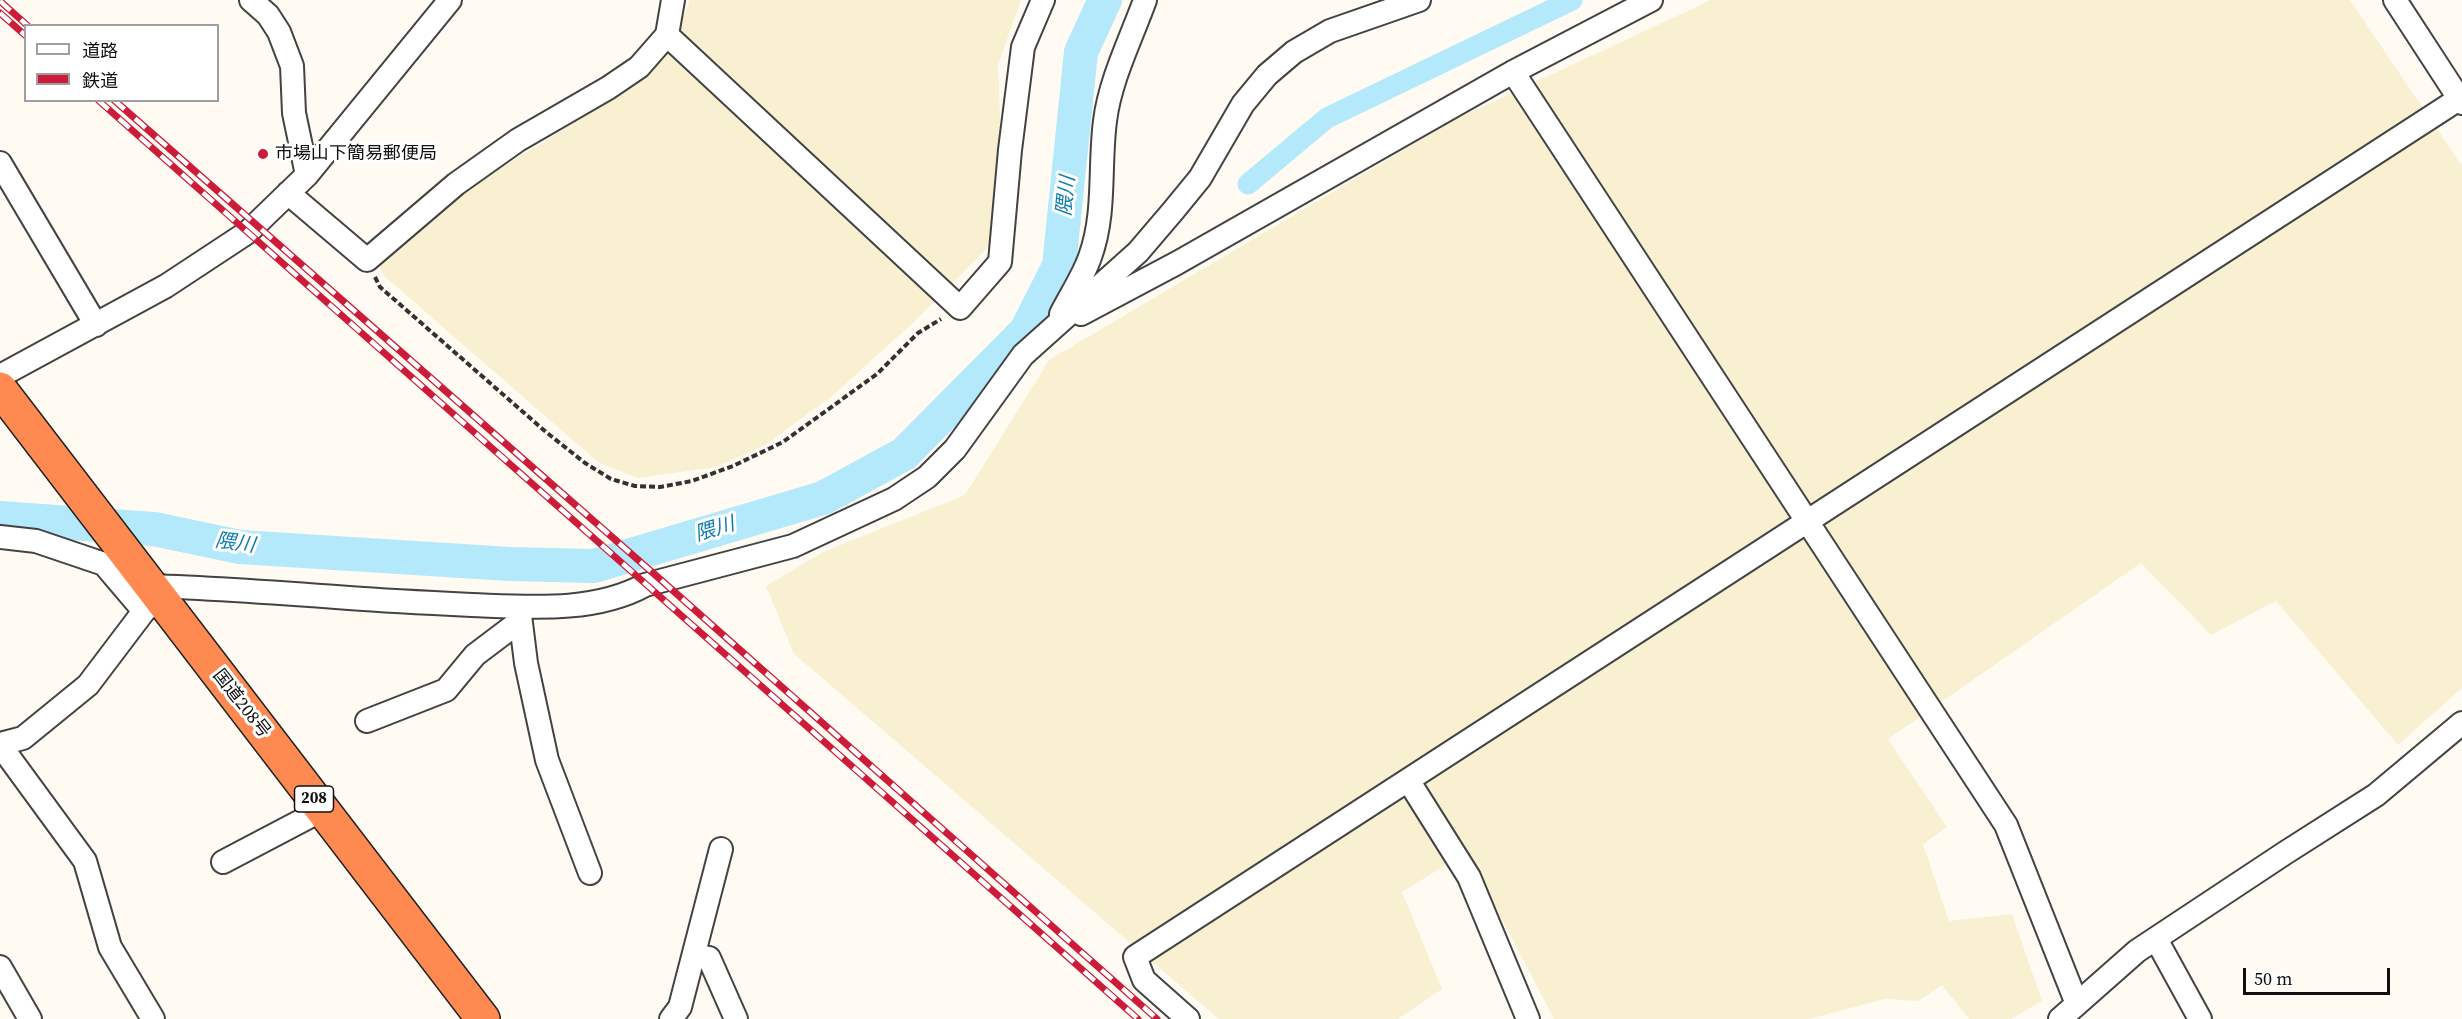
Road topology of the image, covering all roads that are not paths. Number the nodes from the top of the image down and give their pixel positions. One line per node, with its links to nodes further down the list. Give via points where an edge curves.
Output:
1 (252, 0): 13 (street, via 279,32 291,66 294,113)
2 (450, 0): 13 (street)
3 (674, 0): 9 (street)
4 (1043, 0): 9 (street, via 1023,47 1000,262 960,308)
5 (1145, 0): 16 (street, via 1110,94 1104,122 1101,199 1090,258)
6 (1419, 0): 16 (street, via 1330,31 1294,52 1267,75 1243,104 1200,178 1173,211 1137,252)
7 (1651, 0): 10 (street)
8 (2395, 0): 11 (street)
9 (667, 35): 14 (street, via 639,67 465,177 367,260)
10 (1513, 72): 16 (street, via 1177,263); 19 (street)
11 (2461, 100): 19 (street)
12 (0, 163): 15 (street)
13 (308, 174): 14 (street)
14 (288, 193): 15 (street, via 235,242)
15 (96, 325): 17 (street)
16 (1053, 328): 22 (street, via 1023,356 955,449 927,477 894,499 793,546 653,582 630,593)
17 (0, 376)
18 (0, 389): 21 (highway, 国道208号 / 208)
19 (1809, 521): 26 (street); 35 (street, via 2006,825)
20 (0, 537): 21 (street, via 36,541 104,564)
21 (149, 594): 22 (street); 25 (street, via 88,686 23,738); 27 (highway, 国道208号 / 208)
22 (520, 614): 23 (street, via 475,655 446,690); 30 (street, via 526,663 547,760)
23 (367, 721)
24 (2462, 723): 31 (street, via 2376,795)
25 (0, 745): 37 (street, via 85,861 110,947)
26 (1408, 780): 41 (street, via 1135,957 1144,980); 42 (street, via 1469,876)
27 (321, 810): 29 (street); 38 (highway, 国道208号 / 208)
28 (721, 849): 32 (street)
29 (223, 862)
30 (590, 873)
31 (2156, 939): 35 (street); 43 (street)
32 (694, 954): 39 (street, via 680,1007); 40 (street, via 710,958)
33 (0, 967): 34 (street)
34 (9, 1004): 36 (street)
35 (2068, 1012)
36 (30, 1019)
37 (153, 1019)
38 (483, 1019)
39 (671, 1019)
40 (736, 1019)
41 (1188, 1019)
42 (1528, 1019)
43 (2200, 1019)

